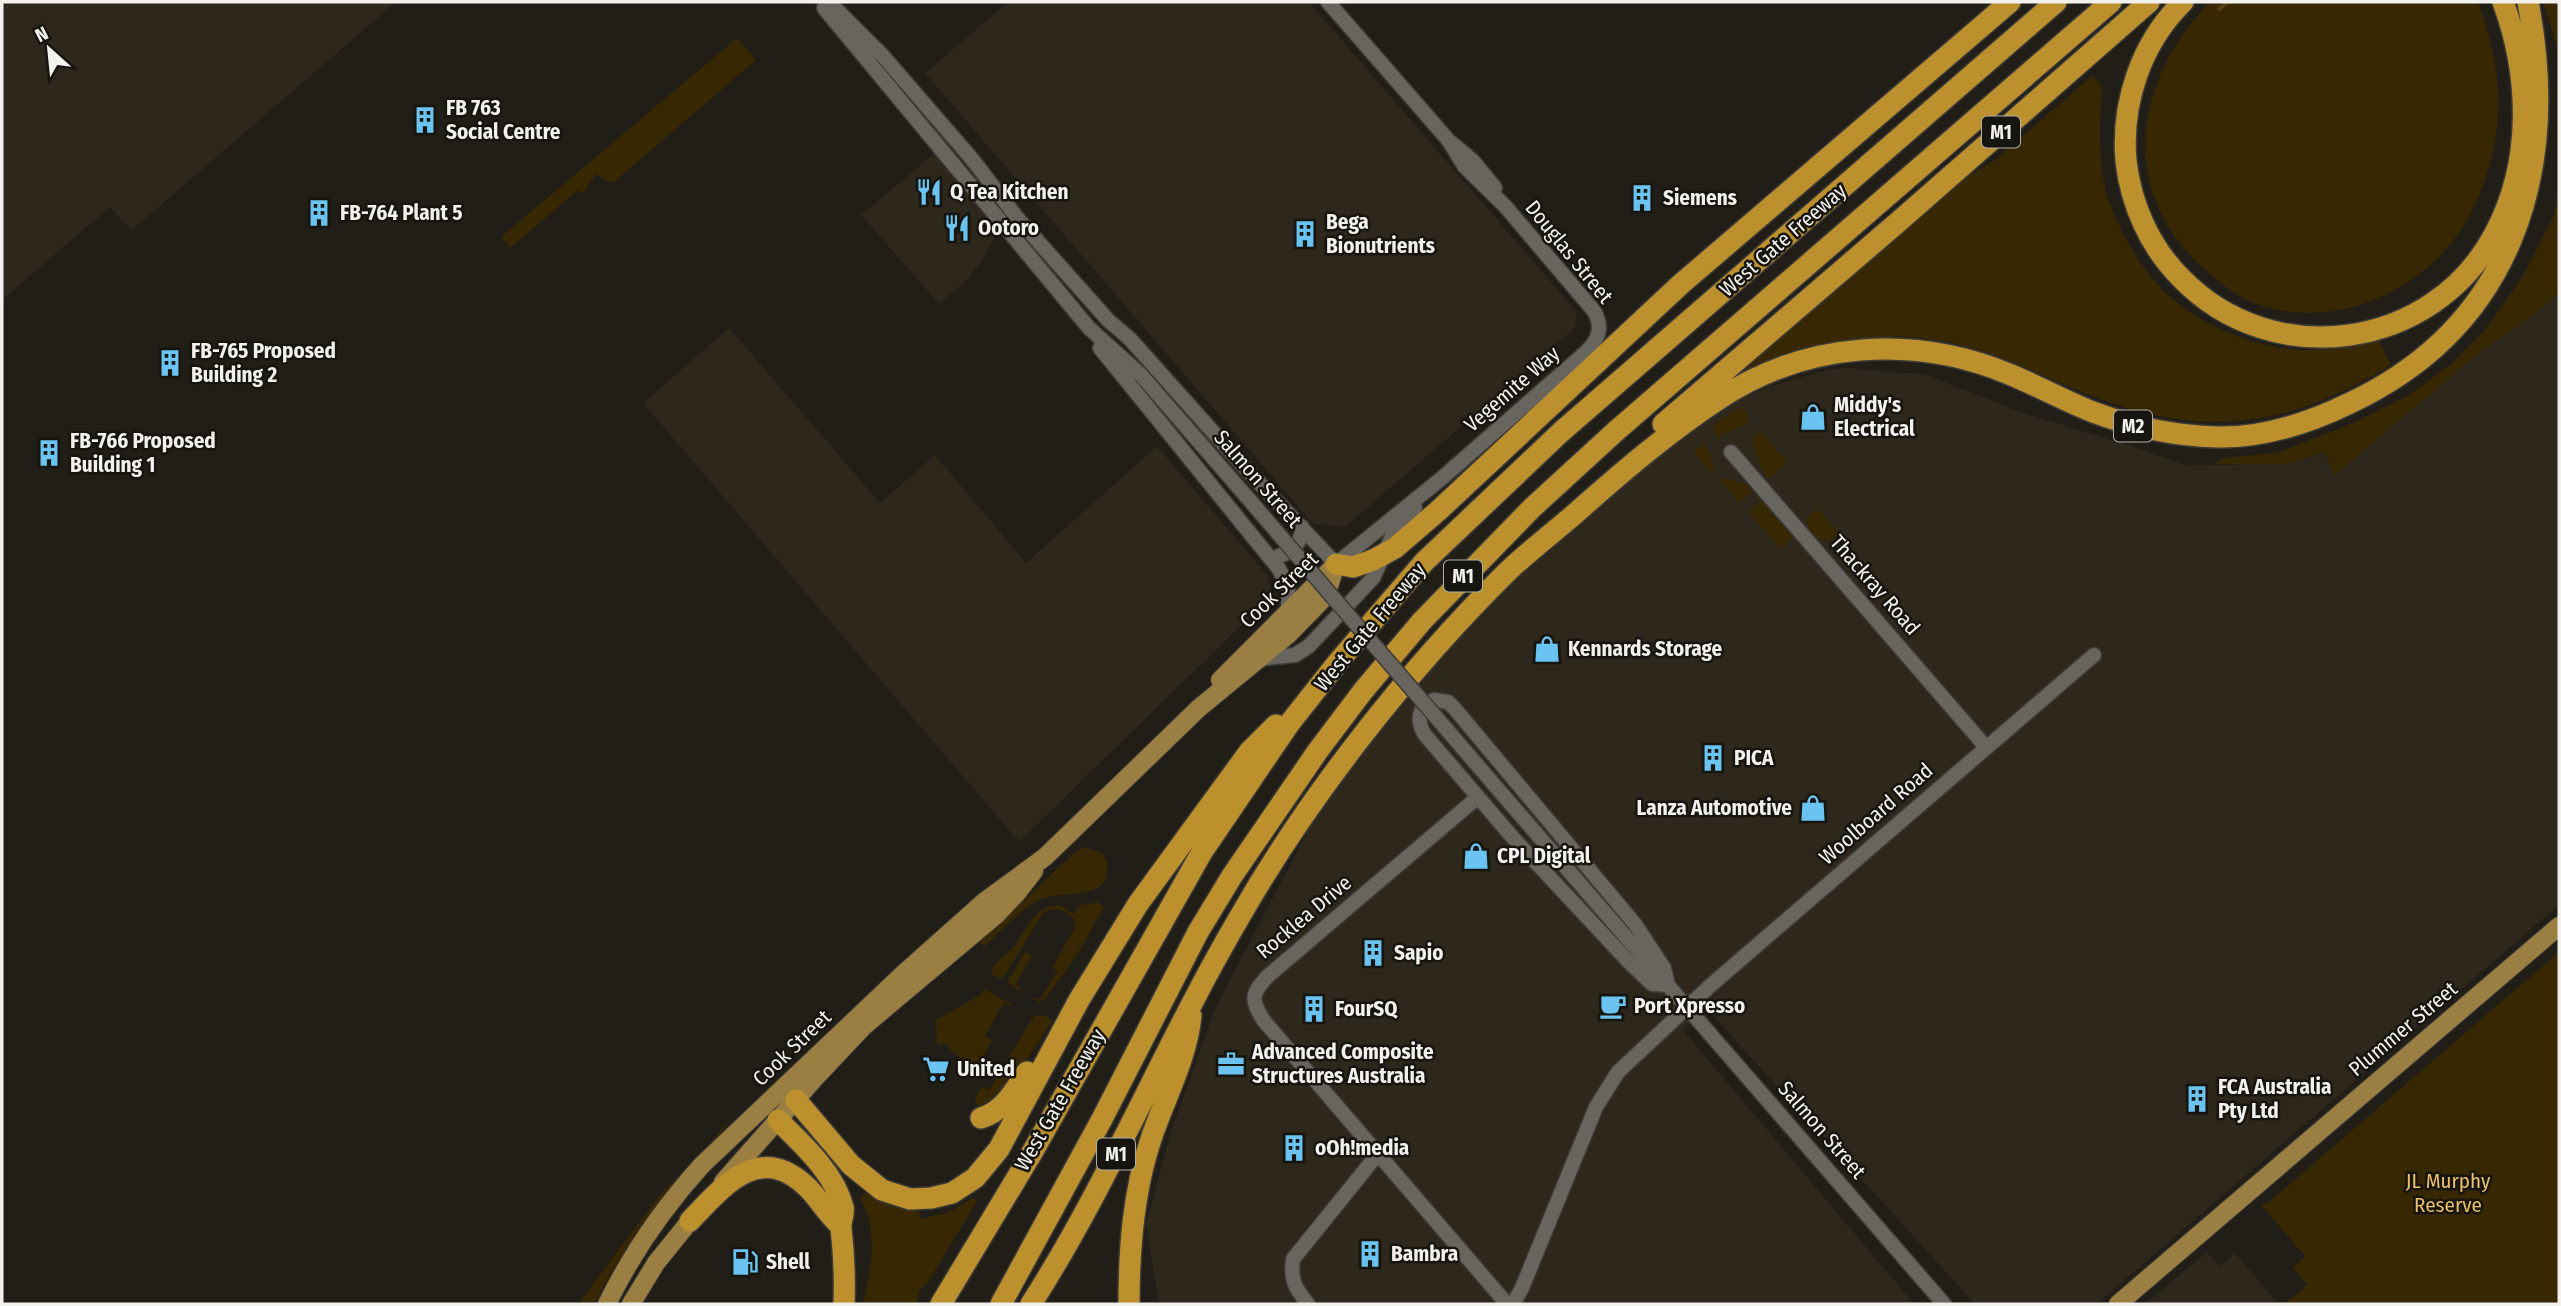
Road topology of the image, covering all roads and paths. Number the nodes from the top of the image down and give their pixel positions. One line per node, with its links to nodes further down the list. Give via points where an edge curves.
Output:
1 (819, 2): 11 (street, Salmon Street)
2 (829, 2): 11 (street, Salmon Street)
3 (1328, 2): 16 (street, Douglas Street, via 1490,181 1505,206 1591,307)
4 (2010, 2): 14 (highway)
5 (2056, 2): 24 (highway, West Gate Freeway / M1, via 1561,432)
6 (2111, 2): 53 (highway, West Gate Freeway / M1, via 1616,431 1532,508 1422,621 1317,752 1232,876)
7 (2149, 2): 26 (highway, M1, via 1678,411)
8 (2183, 2): 9 (highway, via 2160,29 2140,64 2129,105 2127,172 2139,214 2174,271 2225,314 2284,335 2317,339 2372,331 2415,314 2461,279 2497,231 2518,168 2524,111 2518,51)
9 (2503, 2)
10 (2528, 2): 26 (highway, M2, via 2542,56 2546,132 2536,195 2517,248 2490,294 2460,327 2430,355 2374,392 2295,426 2221,437 2135,426 2089,411 2007,373 1924,350 1887,348 1818,356 1759,377 1709,406 1620,474)
11 (866, 48): 12 (street, Salmon Street); 13 (street, Salmon Street)
12 (946, 128): 13 (street); 15 (street, Salmon Street, via 1018,219)
13 (933, 139): 17 (street, Salmon Street)
14 (1824, 161): 22 (highway, via 1631,329 1438,512); 24 (highway, via 1650,323 1477,494)
15 (1108, 320): 18 (street, Salmon Street); 21 (street, Salmon Street)
16 (1599, 324): 20 (street, Vegemite Way, via 1591,347)
17 (1089, 328): 18 (street, Salmon Street); 23 (street, Salmon Street, via 1100,348)
18 (1141, 375): 39 (street, Salmon Street, bridge)
19 (1731, 452): 33 (street, Thackray Road)
20 (1441, 478): 22 (street, Vegemite Way, via 1397,527); 25 (street, Vegemite Way)
21 (1302, 527): 23 (street, via 1297,547); 25 (street, Salmon Street)
22 (1385, 554): 25 (highway, via 1353,567); 27 (street, Vegemite Way, via 1373,578)
23 (1271, 559): 28 (street, Salmon Street, via 1287,584)
24 (1424, 562): 31 (highway, West Gate Freeway / M1)
25 (1336, 564): 28 (main road, Cook Street); 30 (main road, Cook Street, via 1318,606)
26 (1509, 570): 41 (highway, M1, via 1370,728 1277,856)
27 (1344, 609): 30 (street, Cook Street, via 1300,653)
28 (1288, 612): 32 (main road, Cook Street, via 1225,673)
29 (2094, 654): 33 (street, Woolboard Road)
30 (1256, 662): 32 (main road, Cook Street)
31 (1338, 662): 40 (highway, via 1249,752 1138,904); 52 (highway, West Gate Freeway / M1, via 1289,724 1202,852)
32 (1199, 708): 35 (main road, Cook Street)
33 (1985, 746): 42 (street, Woolboard Road)
34 (1478, 797): 39 (street, Salmon Street, via 1628,961 1652,984); 39 (street, Salmon Street, via 1422,730 1420,713 1430,702 1452,705 1517,782 1635,924 1664,968); 46 (street, Rocklea Drive, via 1268,976 1253,999 1264,1021)
35 (1045, 857): 36 (main road, Cook Street); 37 (main road, Cook Street)
36 (984, 902): 37 (main road); 43 (main road, Cook Street, via 902,975)
37 (996, 915): 43 (main road, Cook Street)
38 (2559, 926): 60 (main road, Plummer Street)
39 (1668, 985): 42 (street, Salmon Street)
40 (1079, 1000): 43 (highway, via 992,1160 951,1193 910,1199 882,1190 859,1173); 45 (highway, via 1055,1027 1005,1104)
41 (1192, 1000): 54 (highway, M1, via 1086,1212); 55 (highway, via 1182,1063 1158,1119 1140,1181)
42 (1688, 1007): 58 (street, via 1629,1060 1601,1095); 59 (street, Salmon Street)
43 (790, 1094): 44 (main road, Cook Street)
44 (771, 1113): 47 (main road, Cook Street); 48 (highway, via 836,1189 844,1209); 49 (main road, Cook Street, via 702,1166 674,1196 648,1231)
45 (981, 1118)
46 (1377, 1155): 56 (street, via 1293,1259 1291,1276); 57 (street, Rocklea Drive)
47 (690, 1221): 48 (highway, via 733,1180 767,1167 796,1178); 50 (main road, Cook Street)
48 (840, 1225): 51 (highway)
49 (607, 1304)
50 (631, 1304)
51 (844, 1304)
52 (941, 1304)
53 (1001, 1304)
54 (1031, 1304)
55 (1129, 1304)
56 (1308, 1304)
57 (1507, 1304)
58 (1513, 1304)
59 (1944, 1304)
60 (2118, 1304)

